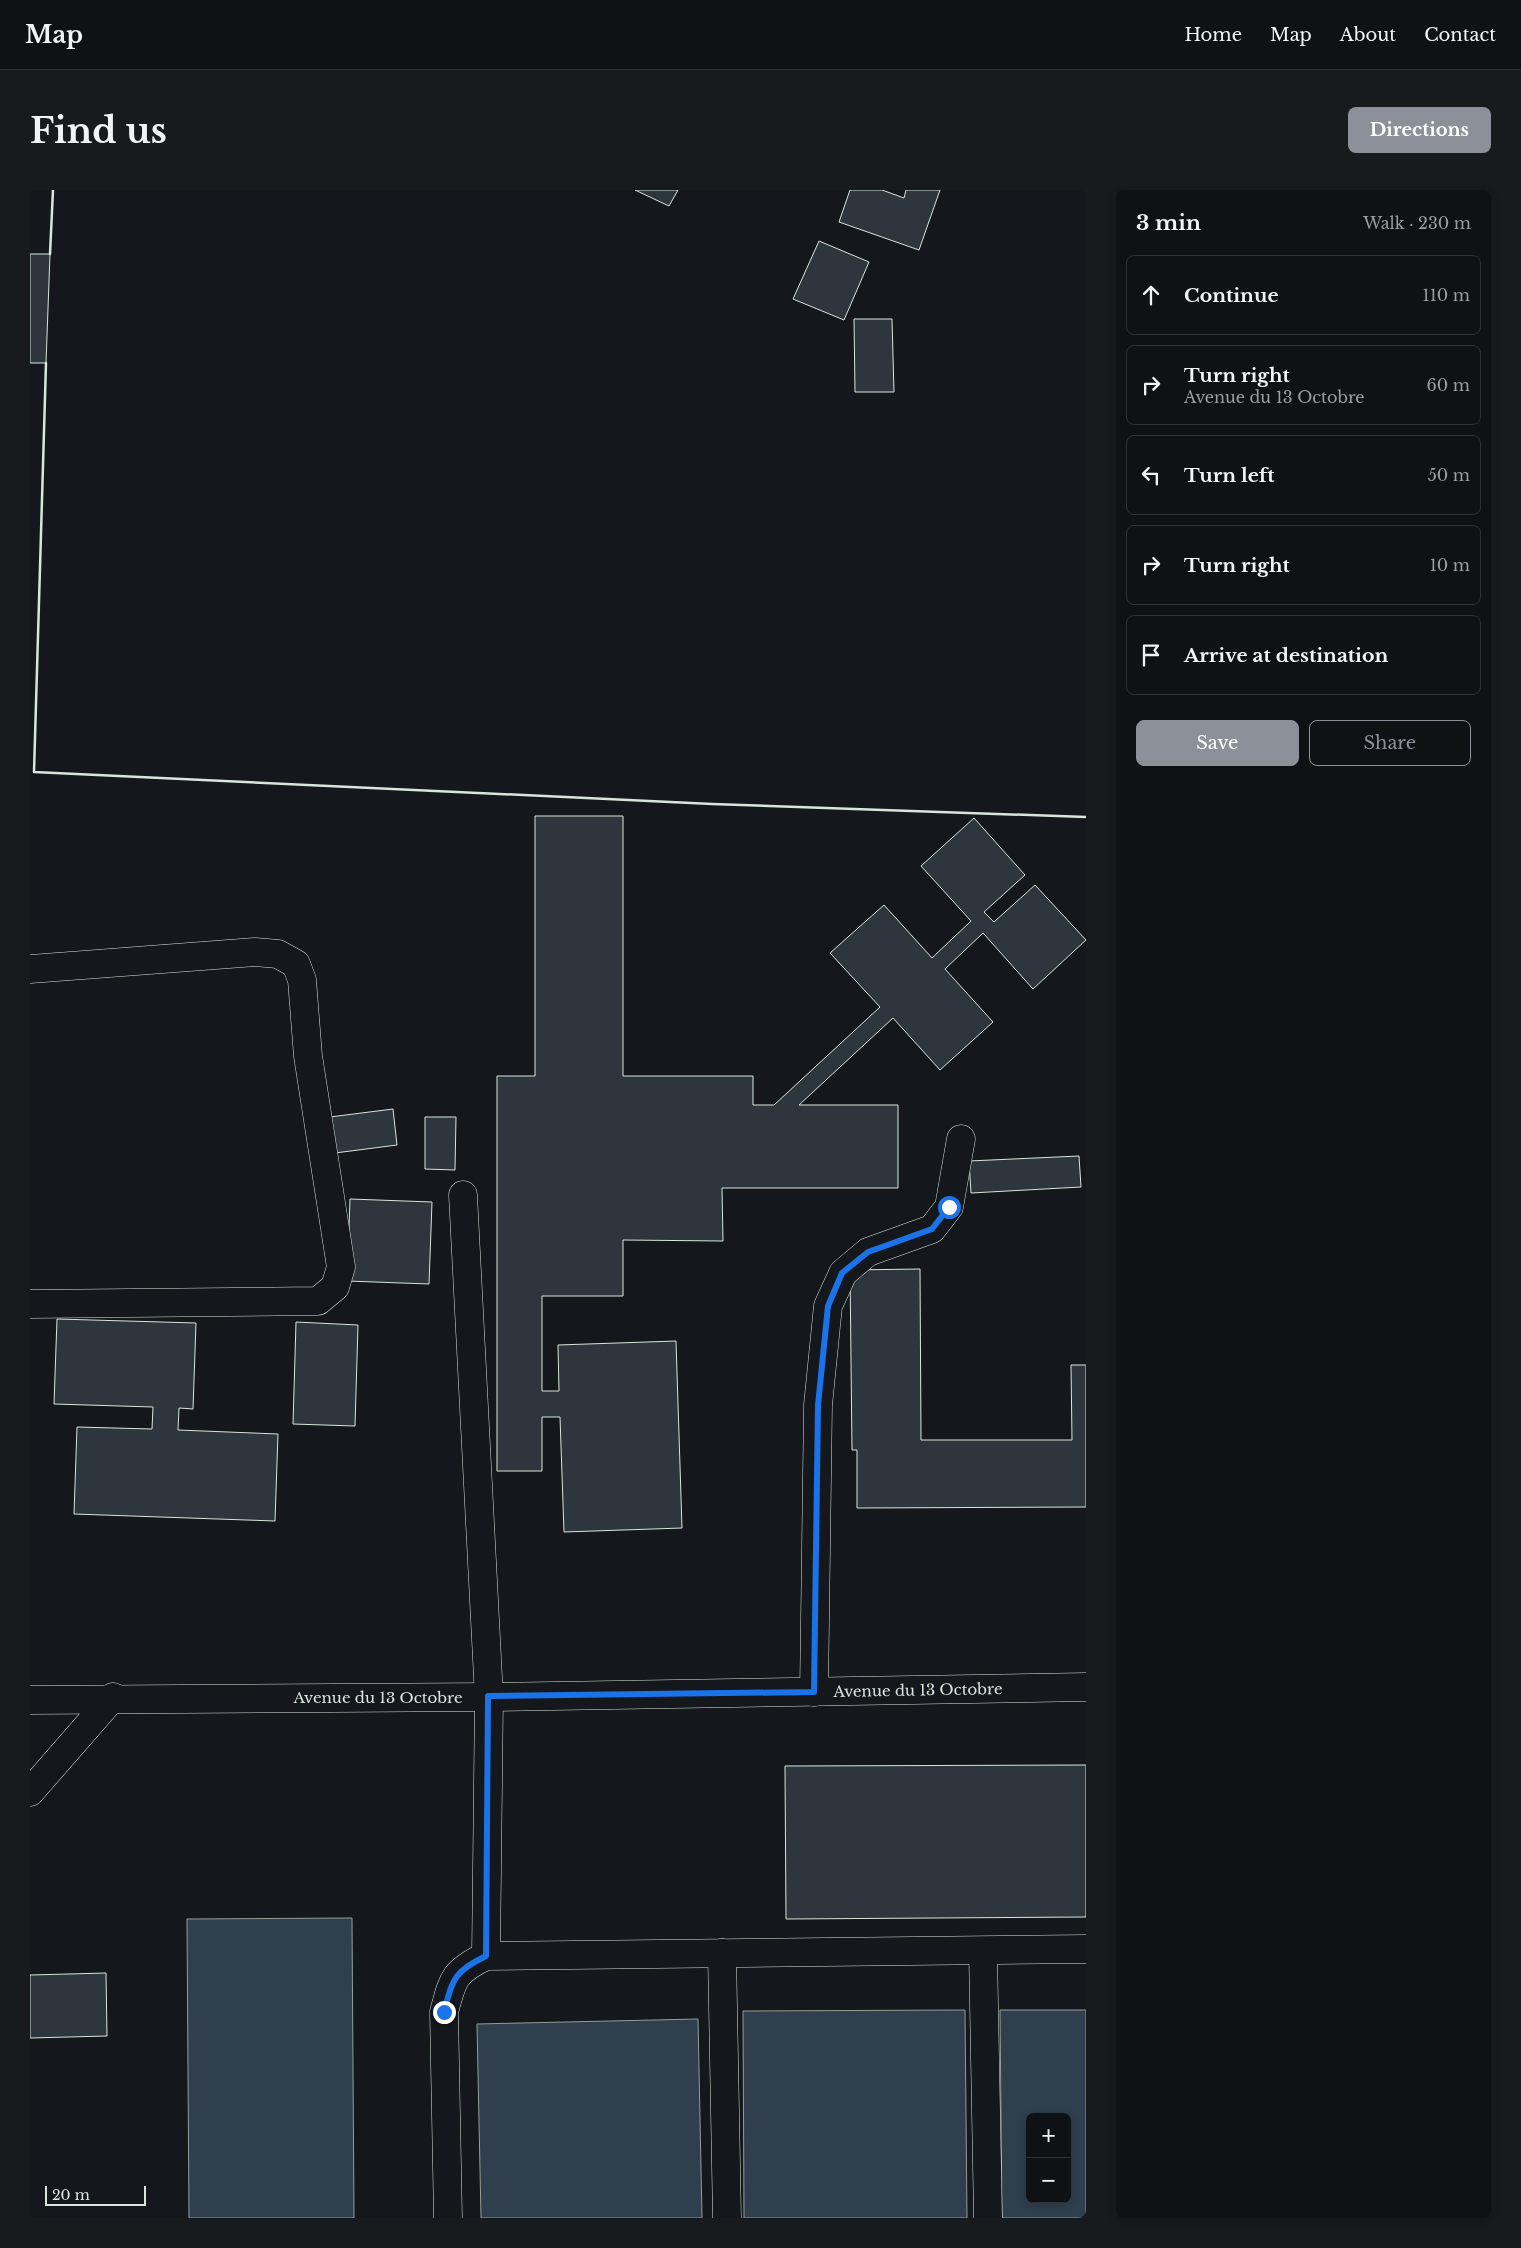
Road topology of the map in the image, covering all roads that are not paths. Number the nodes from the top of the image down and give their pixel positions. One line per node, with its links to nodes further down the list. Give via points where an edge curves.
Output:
1 (30, 969): 4 (street, via 255,952 278,954 296,964 302,980 308,1056 341,1267 336,1287 318,1301)
2 (961, 1139): 6 (street, via 949,1207 932,1229 868,1252 842,1273 828,1306 818,1405)
3 (463, 1195): 7 (street)
4 (30, 1304)
5 (1086, 1687): 6 (street, Avenue du 13 Octobre)
6 (814, 1692): 7 (street, Avenue du 13 Octobre)
7 (488, 1696): 8 (street, Avenue du 13 Octobre); 14 (street)
8 (113, 1698): 9 (street, Avenue du 13 Octobre); 10 (street)
9 (30, 1700)
10 (30, 1792)
11 (1086, 1949): 12 (street)
12 (983, 1951): 13 (street); 17 (street)
13 (722, 1953): 14 (street); 16 (street)
14 (486, 1956): 15 (street, via 465,1966 453,1980 444,2012)
15 (448, 2218)
16 (727, 2218)
17 (988, 2218)

